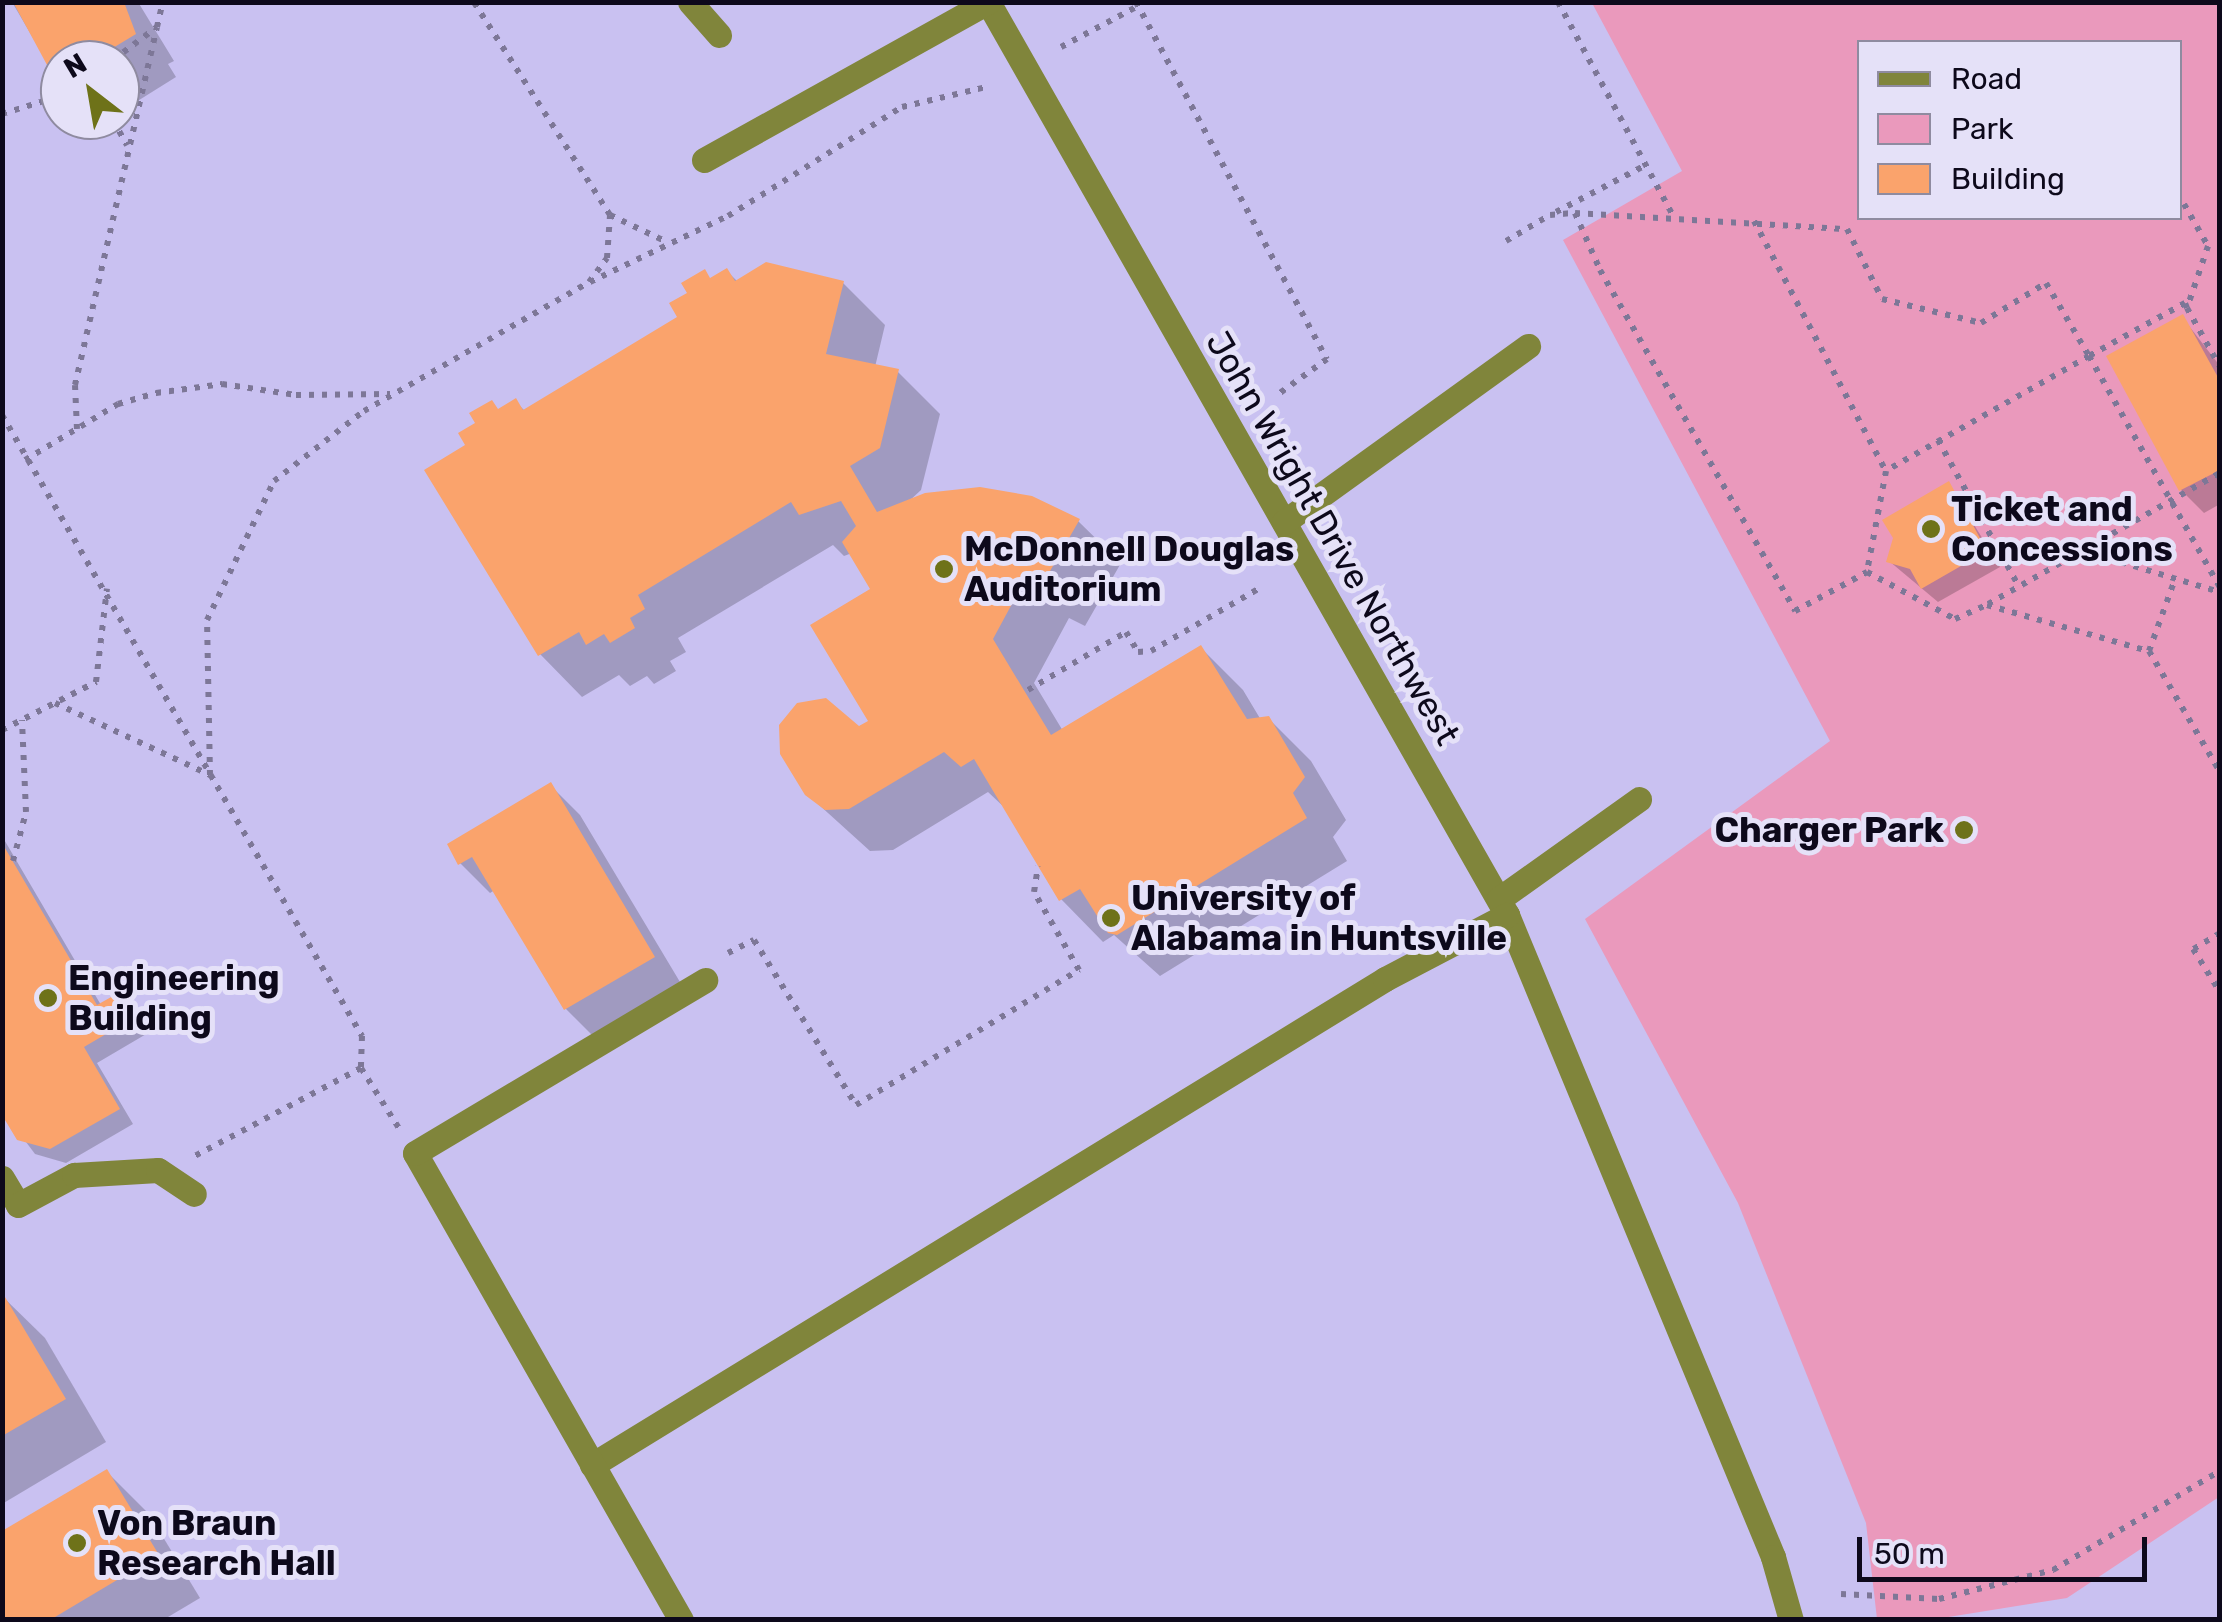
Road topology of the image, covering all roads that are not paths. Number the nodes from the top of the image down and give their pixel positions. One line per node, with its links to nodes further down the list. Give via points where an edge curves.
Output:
1 (690, 2): 3 (street)
2 (988, 2): 4 (street); 6 (street, John Wright Drive Northwest)
3 (720, 35)
4 (704, 160)
5 (1528, 346): 6 (street)
6 (1284, 522): 8 (street, John Wright Drive Northwest)
7 (1639, 799): 8 (street)
8 (1503, 907): 12 (street); 14 (street, John Wright Drive Northwest, via 1773,1556)
9 (705, 980): 12 (street, via 415,1153)
10 (2, 1178): 11 (street, via 18,1205 74,1175 162,1172)
11 (194, 1194)
12 (592, 1465): 13 (street)
13 (681, 1620)
14 (1791, 1620)

